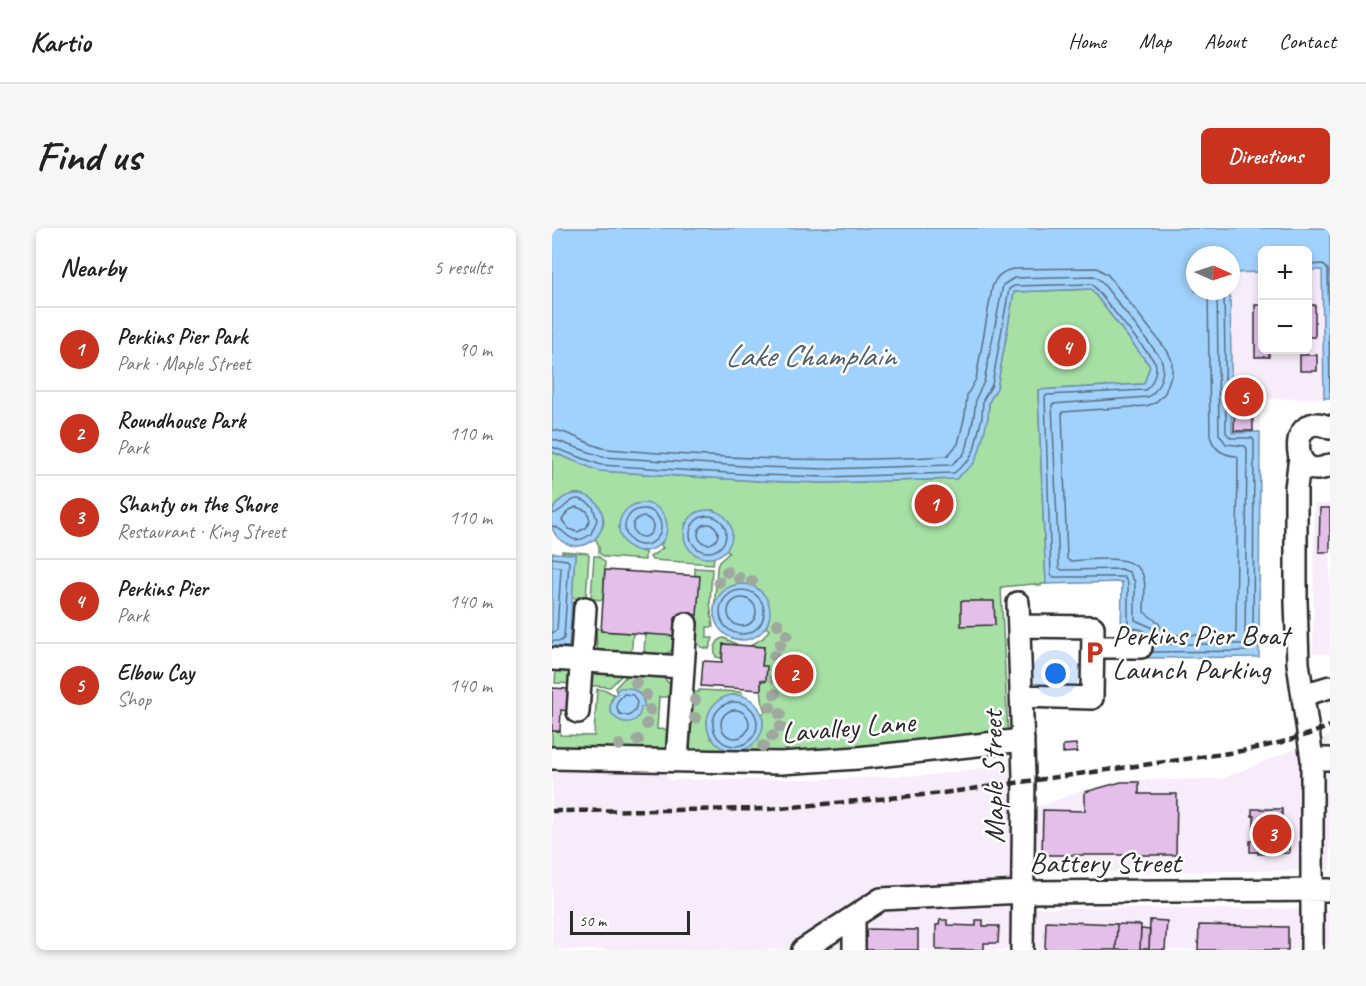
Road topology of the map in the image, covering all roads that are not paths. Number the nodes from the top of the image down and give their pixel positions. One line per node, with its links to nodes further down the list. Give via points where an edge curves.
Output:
1 (1330, 428): 2 (street, via 1313,425 1303,431 1297,443)
2 (1300, 458): 3 (street, via 1311,467); 14 (street, via 1296,488 1296,601)
3 (1330, 465)
4 (1018, 603): 7 (street, Maple Street)
5 (585, 608): 11 (street)
6 (686, 624): 12 (street)
7 (1019, 626): 8 (street, via 1094,627); 15 (street, Maple Street)
8 (1093, 647): 9 (street); 15 (street, via 1092,698)
9 (1142, 647)
10 (552, 659): 11 (street)
11 (582, 660): 12 (street); 16 (street)
12 (683, 667): 20 (street)
13 (1330, 687): 14 (street)
14 (1303, 695): 19 (street)
15 (1022, 696): 17 (street, Maple Street)
16 (578, 712)
17 (1023, 740): 20 (street, Lavalley Lane, via 811,761); 22 (street, Maple Street)
18 (552, 758): 20 (street, Lavalley Lane)
19 (1321, 759): 21 (street)
20 (676, 760)
21 (1321, 890): 22 (street, Battery Street); 27 (street)
22 (1023, 892): 23 (street, Battery Street, via 881,899); 26 (street, Maple Street)
23 (854, 917): 24 (street); 25 (street)
24 (803, 950)
25 (854, 950)
26 (1022, 950)
27 (1312, 950)

